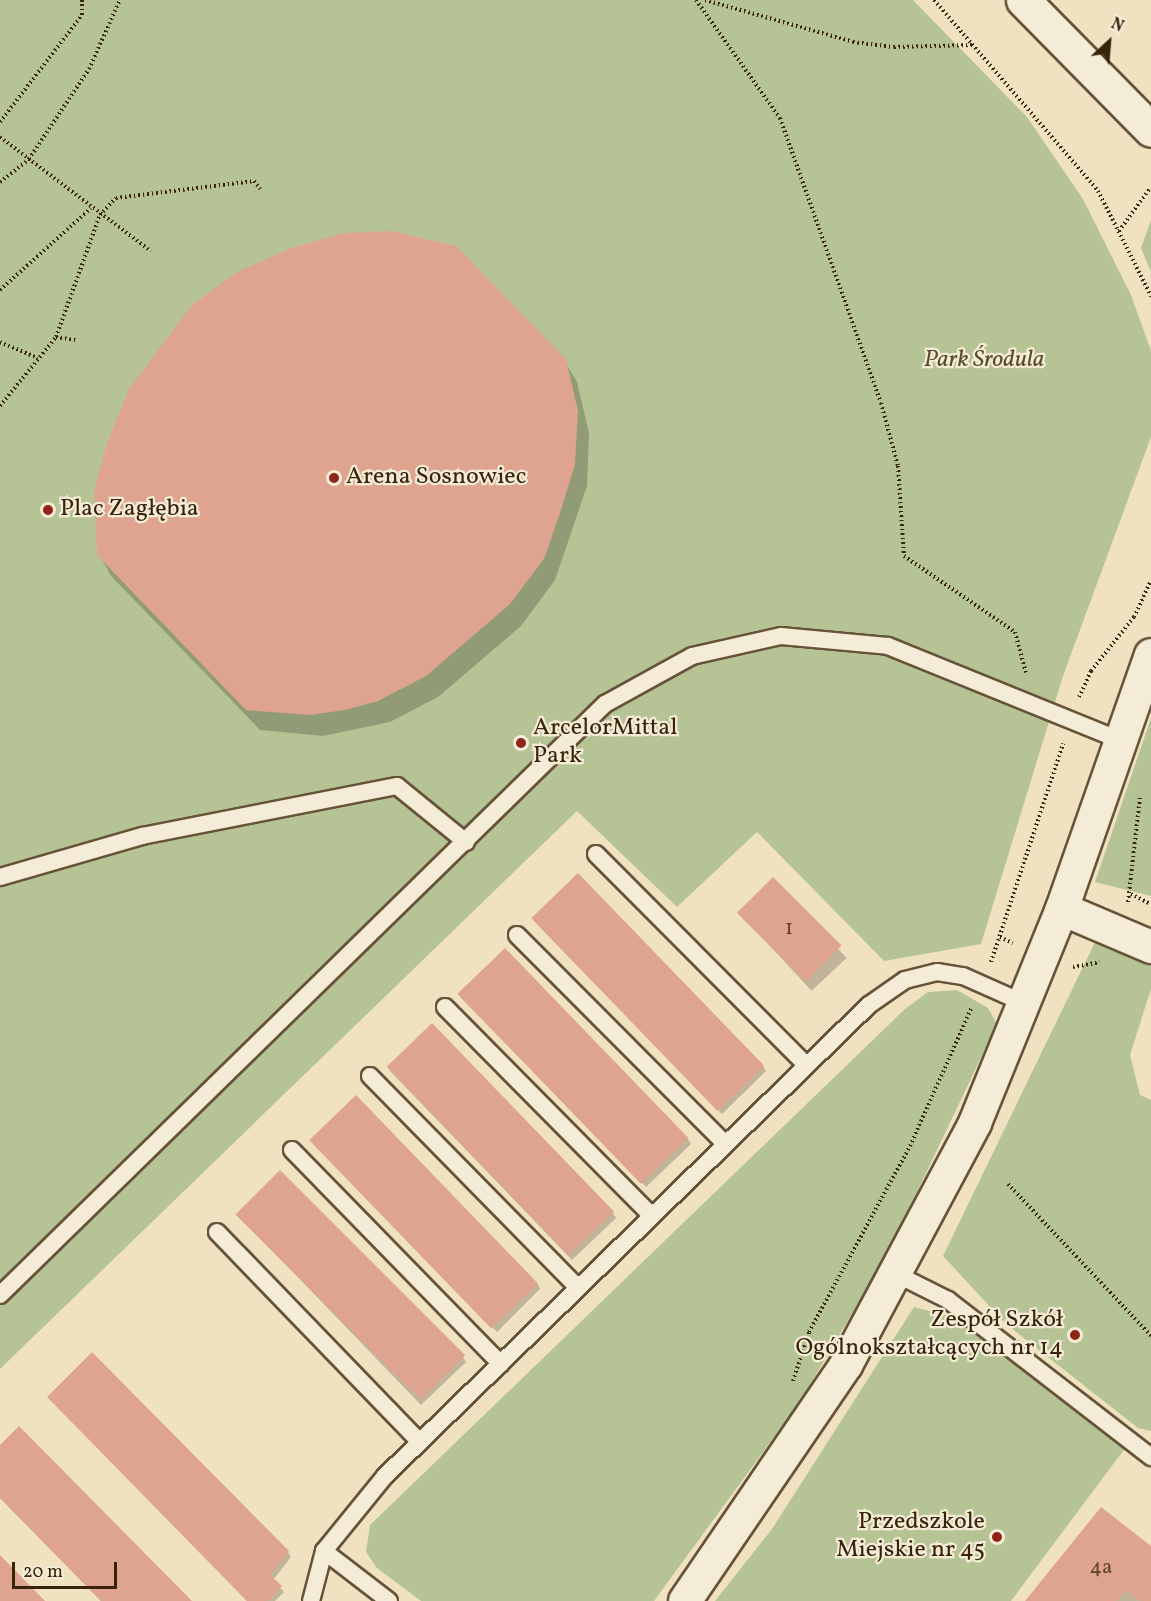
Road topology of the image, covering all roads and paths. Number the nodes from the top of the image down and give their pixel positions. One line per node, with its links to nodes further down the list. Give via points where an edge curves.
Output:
1 (82, 0): 8 (path, via 82,15)
2 (120, 0): 11 (path, via 89,69)
3 (696, 0): 28 (path, via 783,128 881,403 898,466 904,556 1014,632)
4 (705, 0): 7 (path, via 853,42 894,47)
5 (934, 0): 7 (path)
6 (1023, 0): 9 (street)
7 (973, 45): 17 (path, via 1098,191)
8 (0, 122)
9 (1151, 130)
10 (0, 137): 11 (path)
11 (28, 159): 12 (path); 15 (path)
12 (0, 182)
13 (1151, 187): 17 (path)
14 (260, 189): 16 (path, via 254,181 116,198)
15 (91, 207): 16 (path); 19 (path)
16 (100, 215): 18 (path); 21 (path)
17 (1119, 231): 20 (path)
18 (151, 251)
19 (0, 290)
20 (1151, 296)
21 (56, 337): 22 (path); 24 (path)
22 (76, 340)
23 (0, 342): 24 (path)
24 (38, 358): 25 (path)
25 (0, 406)
26 (1151, 581): 29 (path, via 1134,617 1083,687)
27 (1151, 655): 30 (street)
28 (1028, 679)
29 (1070, 723): 30 (lane); 32 (lane, via 888,646 781,636 729,646 692,656 605,704); 41 (path)
30 (1122, 741): 38 (street)
31 (1143, 785): 35 (path)
32 (466, 842): 34 (lane, via 397,786 142,836); 53 (lane)
33 (596, 854): 44 (lane)
34 (0, 877)
35 (1131, 894): 36 (path); 37 (path)
36 (1151, 904)
37 (1126, 907)
38 (1062, 909): 40 (street); 42 (street)
39 (517, 934): 46 (lane)
40 (1151, 947)
41 (981, 984): 42 (lane); 44 (lane, via 937,972 904,980 869,1005); 54 (path, via 914,1137)
42 (1026, 1004): 51 (street, via 975,1123)
43 (445, 1007): 49 (lane)
44 (806, 1065): 46 (lane)
45 (370, 1076): 52 (lane)
46 (725, 1144): 49 (lane)
47 (292, 1150): 56 (lane)
48 (1008, 1184): 55 (path)
49 (652, 1216): 52 (lane)
50 (217, 1233): 57 (lane)
51 (898, 1275): 58 (lane, via 948,1300); 62 (street, via 809,1426)
52 (578, 1288): 56 (lane)
53 (0, 1295)
54 (809, 1332)
55 (1151, 1336)
56 (501, 1364): 57 (lane)
57 (420, 1442): 59 (lane)
58 (1151, 1458)
59 (324, 1551): 60 (lane); 61 (lane)
60 (311, 1601)
61 (389, 1601)
62 (685, 1601)

